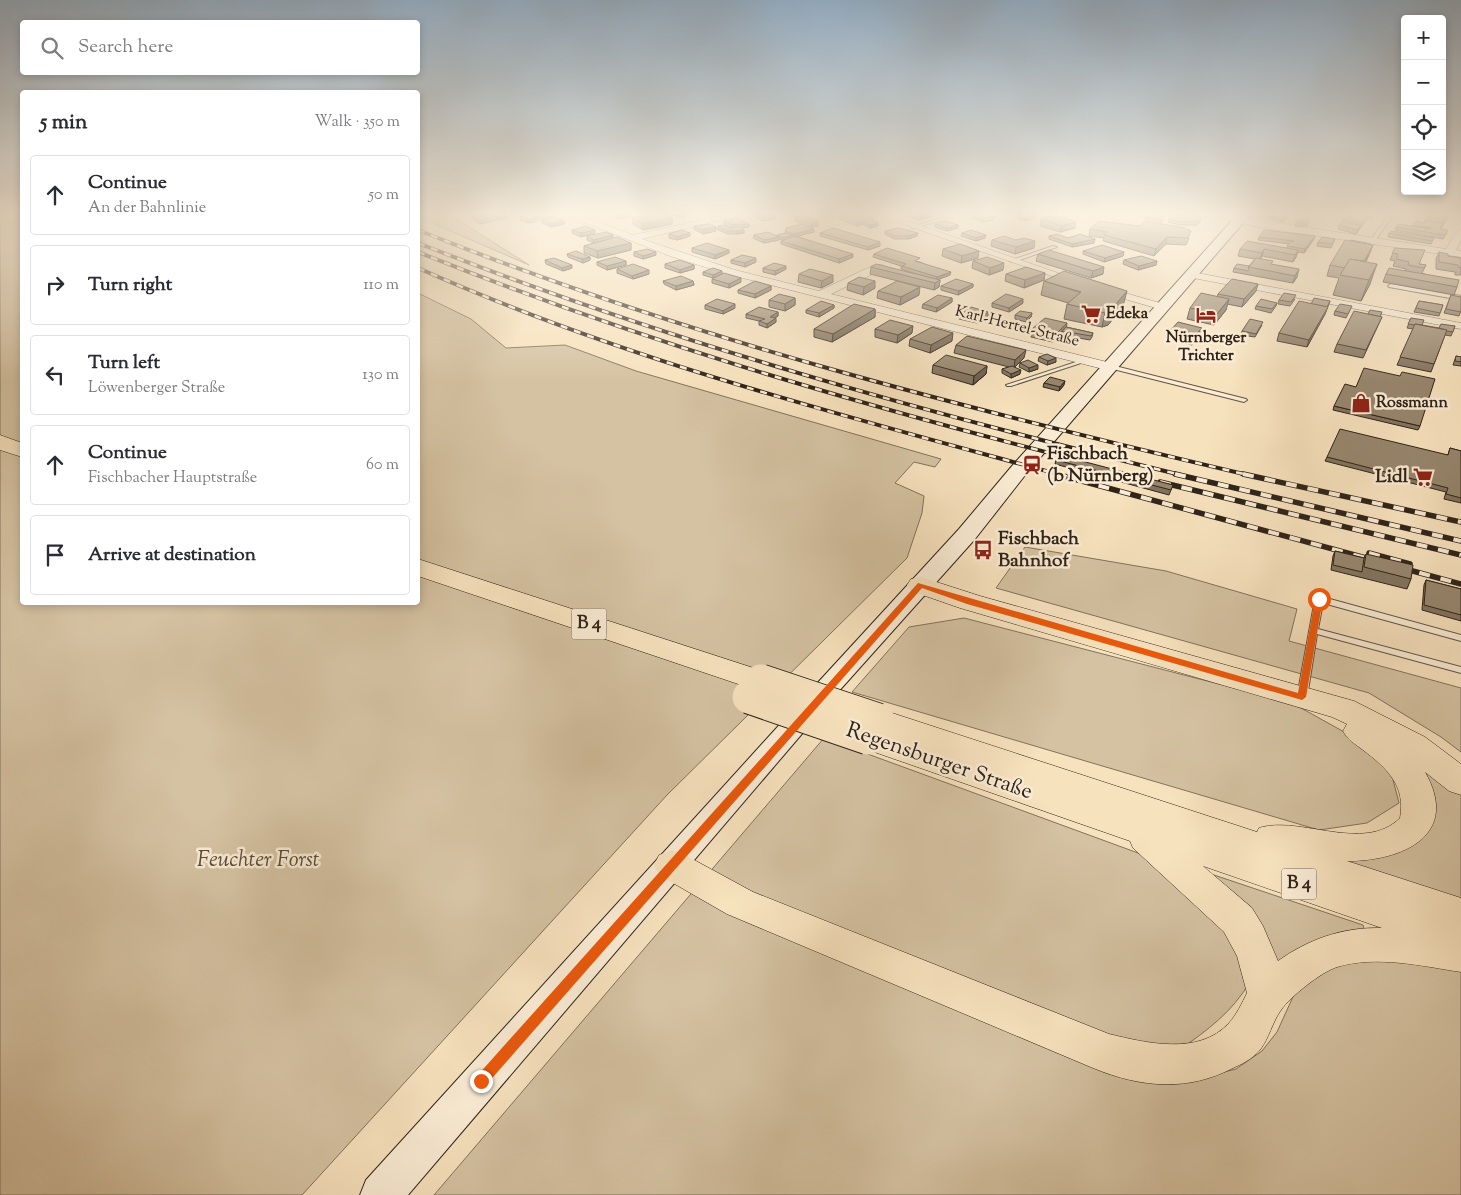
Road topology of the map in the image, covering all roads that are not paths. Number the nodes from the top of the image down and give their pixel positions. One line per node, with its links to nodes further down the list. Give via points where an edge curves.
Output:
1 (727, 271): 9 (street, Karl-Hertel-Straße)
2 (870, 271): 9 (street)
3 (892, 271): 6 (street)
4 (1043, 271): 11 (street)
5 (1196, 271): 7 (street)
6 (904, 274)
7 (1192, 275): 11 (street); 12 (street)
8 (1391, 286): 10 (lane)
9 (819, 296): 13 (street, Karl-Hertel-Straße)
10 (1461, 298)
11 (1163, 307): 14 (street)
12 (1461, 326)
13 (1084, 361): 14 (street, Karl-Hertel-Straße); 15 (lane)
14 (1111, 367): 16 (lane); 22 (street)
15 (1009, 385)
16 (1244, 400)
17 (0, 428): 18 (main road)
18 (20, 435)
19 (0, 442): 20 (main road)
20 (20, 449)
21 (420, 568): 27 (main road, Regensburger Straße / B 4)
22 (921, 585): 28 (main road); 33 (street)
23 (420, 586): 27 (main road, Regensburger Straße / B 4)
24 (1313, 630): 25 (lane, via 1319,599); 26 (lane); 28 (lane)
25 (1461, 638)
26 (1461, 670)
27 (755, 689): 29 (main road, Regensburger Straße / B 4, bridge)
28 (1302, 697): 30 (main road, via 1343,710 1386,730 1414,745); 32 (main road, via 1374,740 1396,758 1416,786 1420,804 1412,829 1395,840 1358,847)
29 (873, 729): 31 (main road, Regensburger Straße / B 4); 32 (main road, Regensburger Straße / B 4)
30 (1461, 782)
31 (1137, 830): 35 (main road, Regensburger Straße / B 4); 37 (main road, via 1238,920 1249,935)
32 (1214, 832): 34 (main road, Regensburger Straße / B 4)
33 (672, 865): 37 (main road, via 740,903 1108,1054 1145,1063 1180,1066 1212,1057 1239,1042); 38 (street)
34 (1461, 914)
35 (1461, 939)
36 (1461, 955): 37 (main road, via 1375,945 1337,949 1304,964)
37 (1268, 996)
38 (380, 1195)

